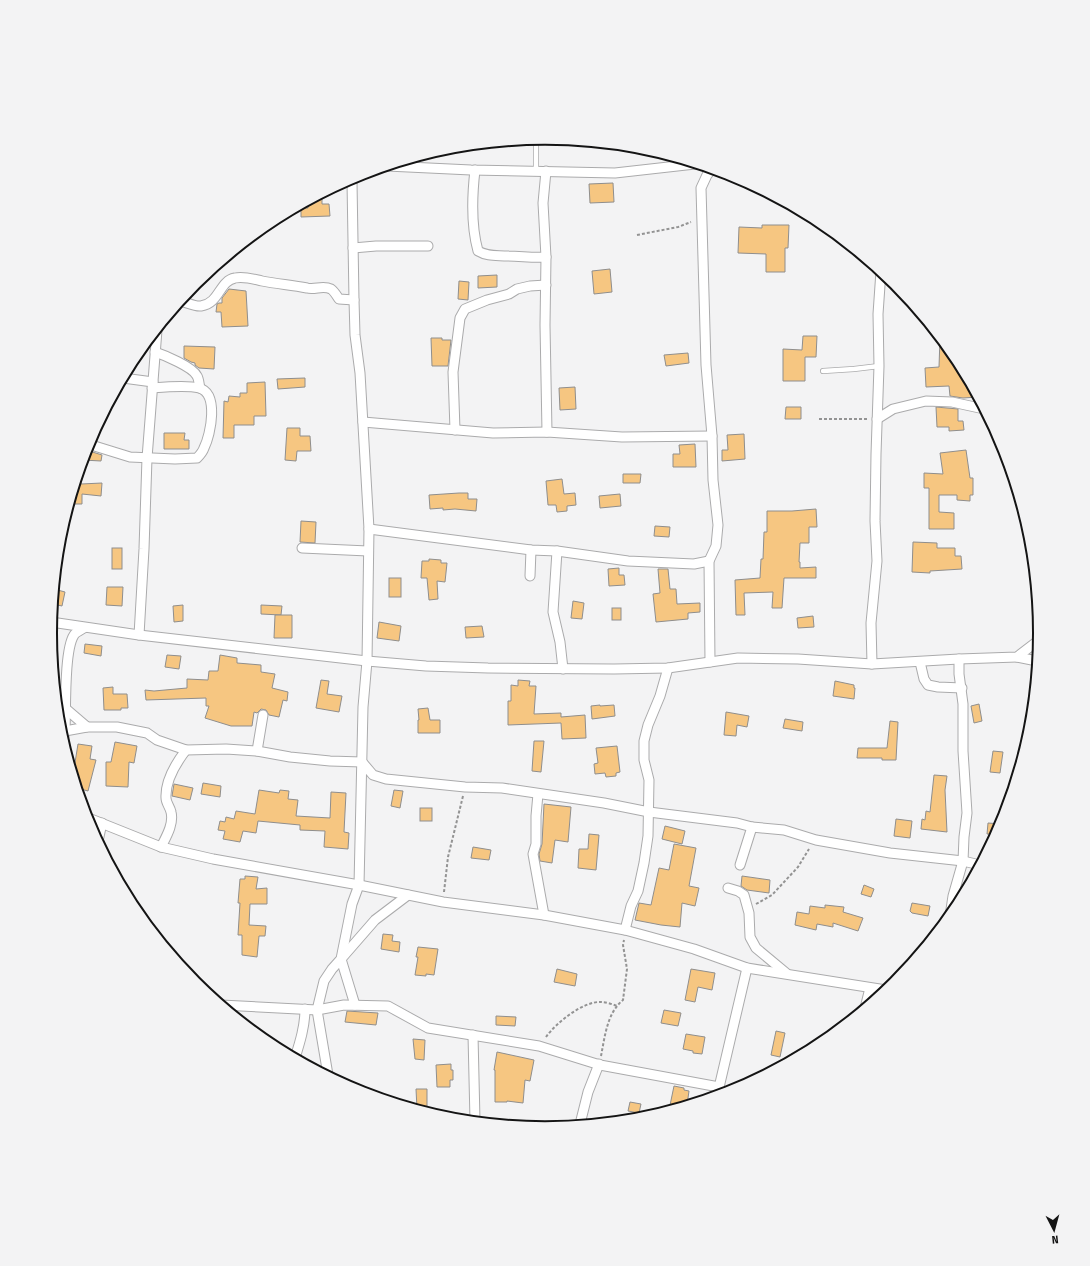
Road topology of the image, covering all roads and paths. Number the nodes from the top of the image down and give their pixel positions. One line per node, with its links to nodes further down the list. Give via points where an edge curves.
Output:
1 (536, 145): 5 (lane)
2 (683, 165): 6 (street, via 615,173)
3 (403, 167): 4 (street)
4 (475, 170): 5 (street); 13 (street, via 473,216 478,251 485,255)
5 (536, 171): 6 (street)
6 (546, 171): 13 (street, via 543,203)
7 (708, 173): 9 (street, via 701,188)
8 (350, 185): 12 (street)
9 (701, 217): 10 (path, via 678,227); 31 (street, via 706,365)
10 (637, 235)
11 (428, 246): 12 (street)
12 (353, 248): 16 (street)
13 (546, 257): 15 (street)
14 (880, 279): 20 (street)
15 (546, 285): 29 (street, via 517,289 465,308 460,318 453,372); 30 (street)
16 (354, 300): 17 (street, via 339,299 331,290 323,287 309,289 241,277 225,283 216,298 210,302 200,306); 28 (street)
17 (186, 303)
18 (156, 338): 19 (street)
19 (155, 352): 23 (street); 24 (street, via 194,372 198,376)
20 (879, 366): 21 (lane); 27 (street)
21 (824, 371)
22 (128, 379): 23 (street)
23 (152, 385): 24 (street); 33 (street)
24 (200, 388): 33 (street, via 212,403 210,433 197,458)
25 (978, 408): 27 (street, via 952,402 926,402 893,409)
26 (819, 419): 27 (path)
27 (876, 419): 51 (street, via 877,561 871,622)
28 (363, 422): 29 (street); 34 (street)
29 (455, 430): 30 (street, via 494,433)
30 (547, 432): 31 (street, via 622,437)
31 (712, 436): 39 (street, via 718,525 716,546)
32 (94, 446): 33 (street, via 130,457)
33 (147, 458): 43 (street)
34 (369, 529): 36 (street); 37 (street)
35 (302, 548): 37 (street)
36 (531, 550): 38 (street); 40 (street)
37 (368, 551): 48 (street)
38 (557, 551): 39 (street, via 628,561 694,564); 53 (street, via 553,612)
39 (709, 561): 49 (street)
40 (530, 576)
41 (57, 623): 42 (street)
42 (84, 628): 43 (street); 55 (street, via 74,634 69,645)
43 (139, 635): 48 (street)
44 (1033, 645): 45 (street)
45 (1017, 657): 46 (street); 47 (street)
46 (959, 659): 50 (street); 54 (street)
47 (1032, 660)
48 (367, 661): 53 (street, via 426,666); 62 (street, via 362,707)
49 (710, 662): 51 (street, via 738,658); 52 (street)
50 (920, 662): 51 (street); 54 (street, via 928,685)
51 (872, 664)
52 (668, 668): 53 (street); 65 (street, via 644,741 644,760 649,780)
53 (563, 669)
54 (962, 688): 72 (street, via 962,751 967,813)
55 (66, 710): 57 (street); 58 (street)
56 (263, 715): 61 (street)
57 (65, 724)
58 (87, 727): 59 (street); 60 (street, via 112,726 147,733 157,740)
59 (66, 730)
60 (186, 750): 61 (street); 71 (street, via 166,787 166,799 172,812 172,821)
61 (258, 751): 62 (street, via 290,757)
62 (362, 762): 63 (street, via 373,775 386,779); 75 (street)
63 (465, 787): 64 (street, via 502,788); 79 (path, via 448,857)
64 (538, 794): 65 (street); 81 (street, via 536,844 533,854)
65 (649, 812): 68 (street); 82 (street, via 644,863 638,892 631,906)
66 (94, 819): 67 (street)
67 (102, 823): 69 (street); 71 (street)
68 (752, 827): 70 (street, via 784,830); 74 (street)
69 (100, 833)
70 (816, 840): 72 (street, via 890,853); 80 (path, via 798,867 772,895 759,904)
71 (161, 847): 75 (street)
72 (963, 861): 73 (street); 78 (street)
73 (975, 864)
74 (740, 865)
75 (359, 885): 77 (street); 83 (street, via 352,904)
76 (728, 888): 80 (street, via 744,895)
77 (408, 895): 79 (street); 83 (street, via 375,920)
78 (953, 901)
79 (442, 902): 81 (street)
80 (748, 907): 85 (street, via 750,937 756,948)
81 (544, 915): 82 (street)
82 (625, 930): 84 (street, via 694,949); 91 (path, via 625,986 623,1000)
83 (341, 959): 90 (street); 93 (street, via 324,981)
84 (747, 968): 85 (street); 99 (street)
85 (787, 974): 86 (street)
86 (870, 988): 87 (street); 88 (street)
87 (878, 989)
88 (867, 1000)
89 (230, 1005): 92 (street)
90 (355, 1005): 93 (street); 94 (street, via 388,1006 428,1028)
91 (617, 1006): 95 (path, via 601,1002 580,1008 558,1024); 97 (path, via 605,1034)
92 (305, 1009): 93 (street); 96 (street)
93 (317, 1010): 98 (street)
94 (473, 1036): 95 (street); 101 (street)
95 (539, 1046): 97 (street)
96 (296, 1053)
97 (599, 1065): 100 (street); 102 (street, via 588,1092)
98 (327, 1070)
99 (718, 1089)
100 (715, 1090)
101 (475, 1116)
102 (581, 1120)

